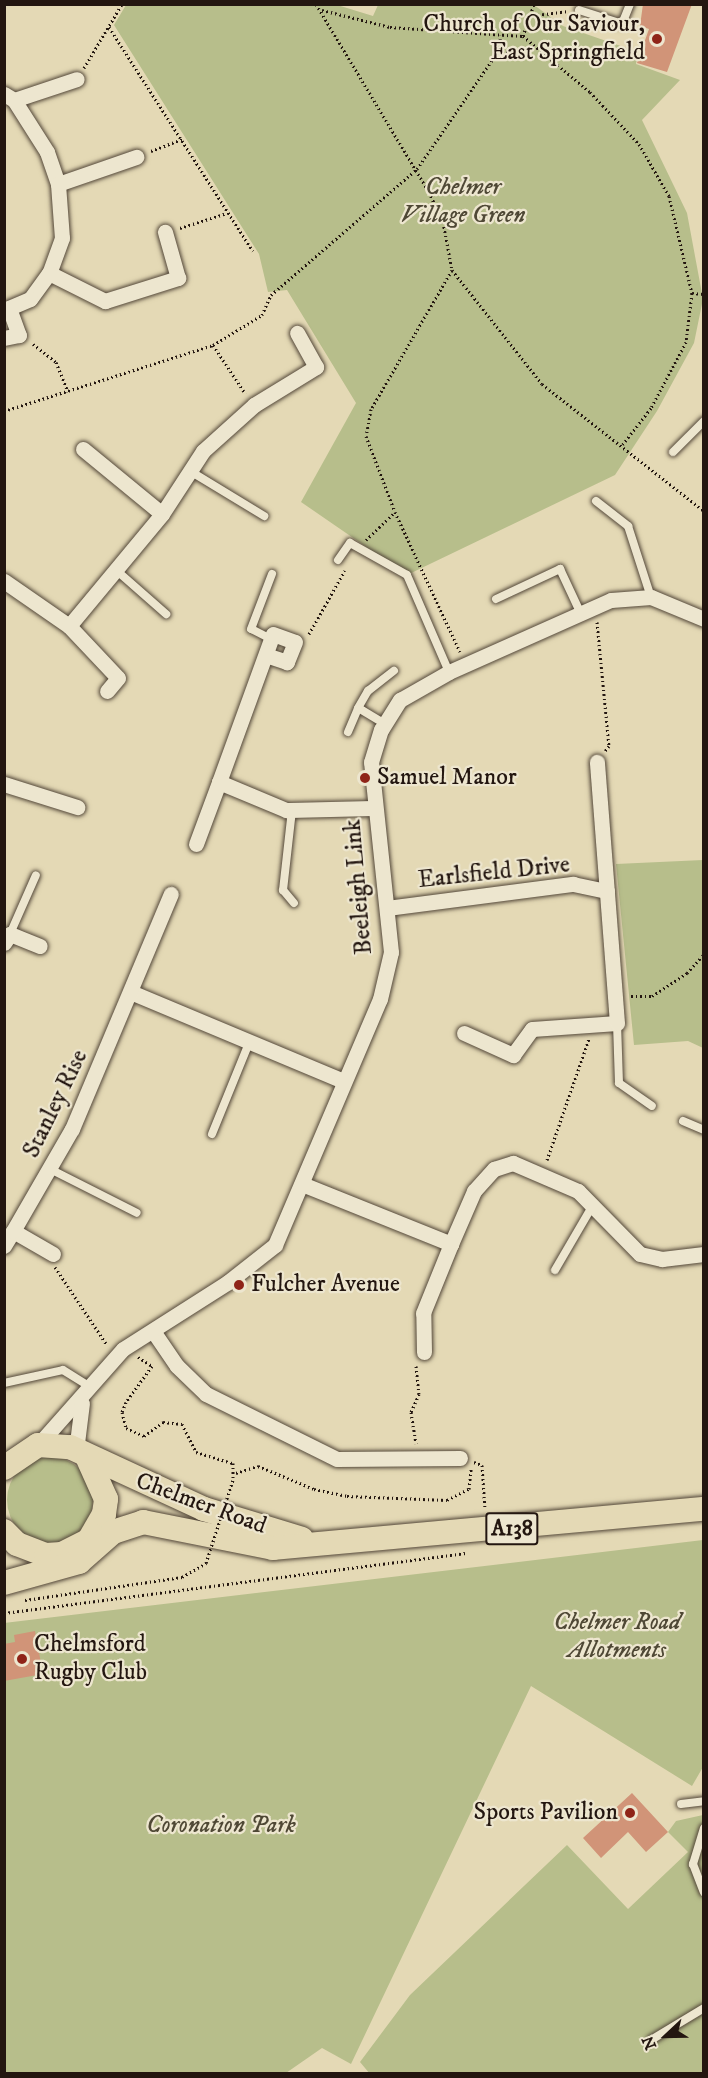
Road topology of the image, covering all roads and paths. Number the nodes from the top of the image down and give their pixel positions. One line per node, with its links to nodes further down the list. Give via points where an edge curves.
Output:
1 (122, 4): 8 (path)
2 (315, 4): 5 (path)
3 (534, 4): 7 (path)
4 (630, 4): 6 (lane, via 622,24)
5 (322, 10): 9 (path, via 390,27); 17 (path)
6 (579, 10): 7 (path)
7 (529, 16): 10 (path)
8 (110, 27): 13 (path); 15 (path)
9 (501, 34): 10 (path); 12 (path)
10 (523, 36): 11 (path)
11 (538, 48): 12 (path); 24 (path, via 620,120 658,173 676,217)
12 (497, 53): 17 (path)
13 (77, 79): 14 (street)
14 (9, 97): 18 (street, via 47,152)
15 (183, 139): 16 (path); 19 (path)
16 (136, 157): 18 (street)
17 (417, 169): 22 (path, via 442,222); 29 (path, via 271,294 262,315)
18 (58, 184): 23 (street, via 62,238)
19 (227, 213): 20 (path); 21 (path)
20 (165, 232): 23 (street, via 178,278 105,301)
21 (253, 251)
22 (452, 270): 34 (path, via 542,384); 40 (path, via 370,409 366,436)
23 (49, 273): 26 (street, via 30,298)
24 (692, 294): 25 (path); 34 (path, via 686,342 651,408)
25 (704, 294)
26 (7, 306): 28 (street)
27 (297, 333): 31 (street, via 316,367)
28 (12, 336): 30 (path, via 56,362)
29 (213, 345): 30 (path); 31 (path)
30 (68, 393): 32 (path)
31 (254, 405): 37 (street, via 204,451)
32 (4, 411)
33 (704, 421): 36 (lane)
34 (623, 444): 39 (path)
35 (83, 449): 41 (street)
36 (673, 452)
37 (190, 471): 41 (street); 42 (lane)
38 (596, 501): 48 (lane, via 628,526)
39 (704, 511)
40 (394, 512): 43 (path); 57 (path)
41 (162, 514): 45 (street)
42 (264, 516)
43 (359, 549): 44 (lane, via 350,543); 55 (path, via 310,634); 59 (lane, via 407,575)
44 (338, 560)
45 (116, 570): 51 (lane); 53 (street)
46 (272, 574): 54 (lane, via 251,628)
47 (5, 578): 53 (street)
48 (651, 597): 50 (street, Beeleigh Link, via 611,600); 52 (street, Beeleigh Link)
49 (496, 599): 50 (lane, via 560,568)
50 (587, 611): 57 (street, Beeleigh Link); 64 (path, via 600,631 609,746)
51 (166, 614)
52 (704, 619)
53 (69, 626): 60 (street, via 118,678)
54 (271, 639): 55 (street, via 273,634); 56 (street)
55 (295, 642): 56 (street, via 287,662)
56 (266, 654): 65 (street)
57 (467, 664): 59 (street, Beeleigh Link)
58 (394, 671): 61 (lane, via 368,691)
59 (449, 672): 62 (street, Beeleigh Link, via 400,700)
60 (107, 691)
61 (358, 708): 62 (lane); 63 (lane)
62 (385, 724): 68 (street, Beeleigh Link, via 371,762)
63 (348, 732)
64 (597, 762): 72 (street, Earlsfield Drive)
65 (219, 782): 69 (street); 70 (street)
66 (4, 784): 67 (street)
67 (76, 807)
68 (375, 808): 69 (street); 75 (street, Beeleigh Link)
69 (292, 810): 74 (lane, via 283,890)
70 (196, 844)
71 (36, 875): 76 (lane)
72 (607, 891): 75 (street, Earlsfield Drive, via 573,884); 80 (street, Earlsfield Drive)
73 (171, 894): 79 (street, Stanley Rise)
74 (294, 903)
75 (387, 908): 85 (street, Beeleigh Link, via 391,952 380,999)
76 (7, 939): 77 (street)
77 (40, 946)
78 (704, 954): 80 (path, via 687,973 652,996)
79 (133, 993): 84 (street); 90 (street, Stanley Rise)
80 (615, 996): 81 (street, Earlsfield Drive)
81 (617, 1023): 82 (street); 86 (lane, via 619,1083)
82 (590, 1025): 83 (street, via 532,1029 513,1055); 91 (path, via 589,1051)
83 (464, 1033)
84 (249, 1043): 85 (street); 89 (lane)
85 (343, 1081): 92 (street, Beeleigh Link)
86 (652, 1106)
87 (683, 1121): 88 (lane)
88 (704, 1130)
89 (213, 1134)
90 (50, 1169): 94 (lane); 95 (street, Stanley Rise)
91 (541, 1176): 93 (street); 96 (street, via 513,1163 494,1169 474,1191)
92 (302, 1184): 96 (street); 101 (street, Beeleigh Link, via 275,1245)
93 (593, 1205): 99 (street, via 640,1254 662,1259); 100 (lane)
94 (137, 1213)
95 (13, 1231): 97 (street, Stanley Rise); 98 (street)
96 (451, 1245): 104 (street, via 423,1313)
97 (4, 1246)
98 (53, 1254): 102 (path, via 57,1277 74,1294 104,1344)
99 (704, 1254)
100 (555, 1270)
101 (153, 1331): 106 (street, Beeleigh Link, via 123,1349); 109 (street, via 206,1394 337,1459)
102 (113, 1346)
103 (131, 1352): 111 (path, via 152,1365 126,1402 122,1412 126,1428 144,1437 163,1422 182,1424 196,1452 225,1457)
104 (424, 1353): 109 (path, via 416,1363 419,1394 411,1412)
105 (4, 1383): 106 (lane, via 63,1370)
106 (87, 1394): 107 (street); 108 (street, Beeleigh Link)
107 (81, 1454): 108 (main road, Chelmer Road / A138); 113 (main road, Chelmer Road, via 100,1476 106,1499); 117 (main road, Chelmer Road / A138, via 204,1509)
108 (16, 1455)
109 (419, 1458): 110 (street)
110 (460, 1458)
111 (236, 1473): 115 (path, via 258,1466 314,1489 347,1496 447,1500 469,1489 472,1462 479,1462 485,1517 470,1524); 120 (path, bridge, via 206,1563 182,1577)
112 (704, 1509): 115 (main road, Chelmer Road / A138)
113 (98, 1528): 116 (main road, Chelmer Road / A138, via 112,1512 147,1507); 118 (main road, Chelmer Road / A138)
114 (4, 1531): 118 (main road, via 31,1552)
115 (471, 1532): 117 (main road, Chelmer Road / A138); 121 (path, via 474,1552)
116 (239, 1542): 117 (main road, Chelmer Road / A138, via 273,1548); 120 (main road, Chelmer Road / A138, via 143,1522 127,1524 80,1562)
117 (319, 1544)
118 (62, 1554): 119 (main road, Chelmer Road / A138)
119 (4, 1569)
120 (10, 1592)
121 (4, 1613)
122 (704, 1801): 123 (lane)
123 (681, 1804)
124 (704, 1828): 125 (lane, via 693,1864)
125 (704, 1892)
126 (704, 2008): 127 (lane)
127 (651, 2040)

